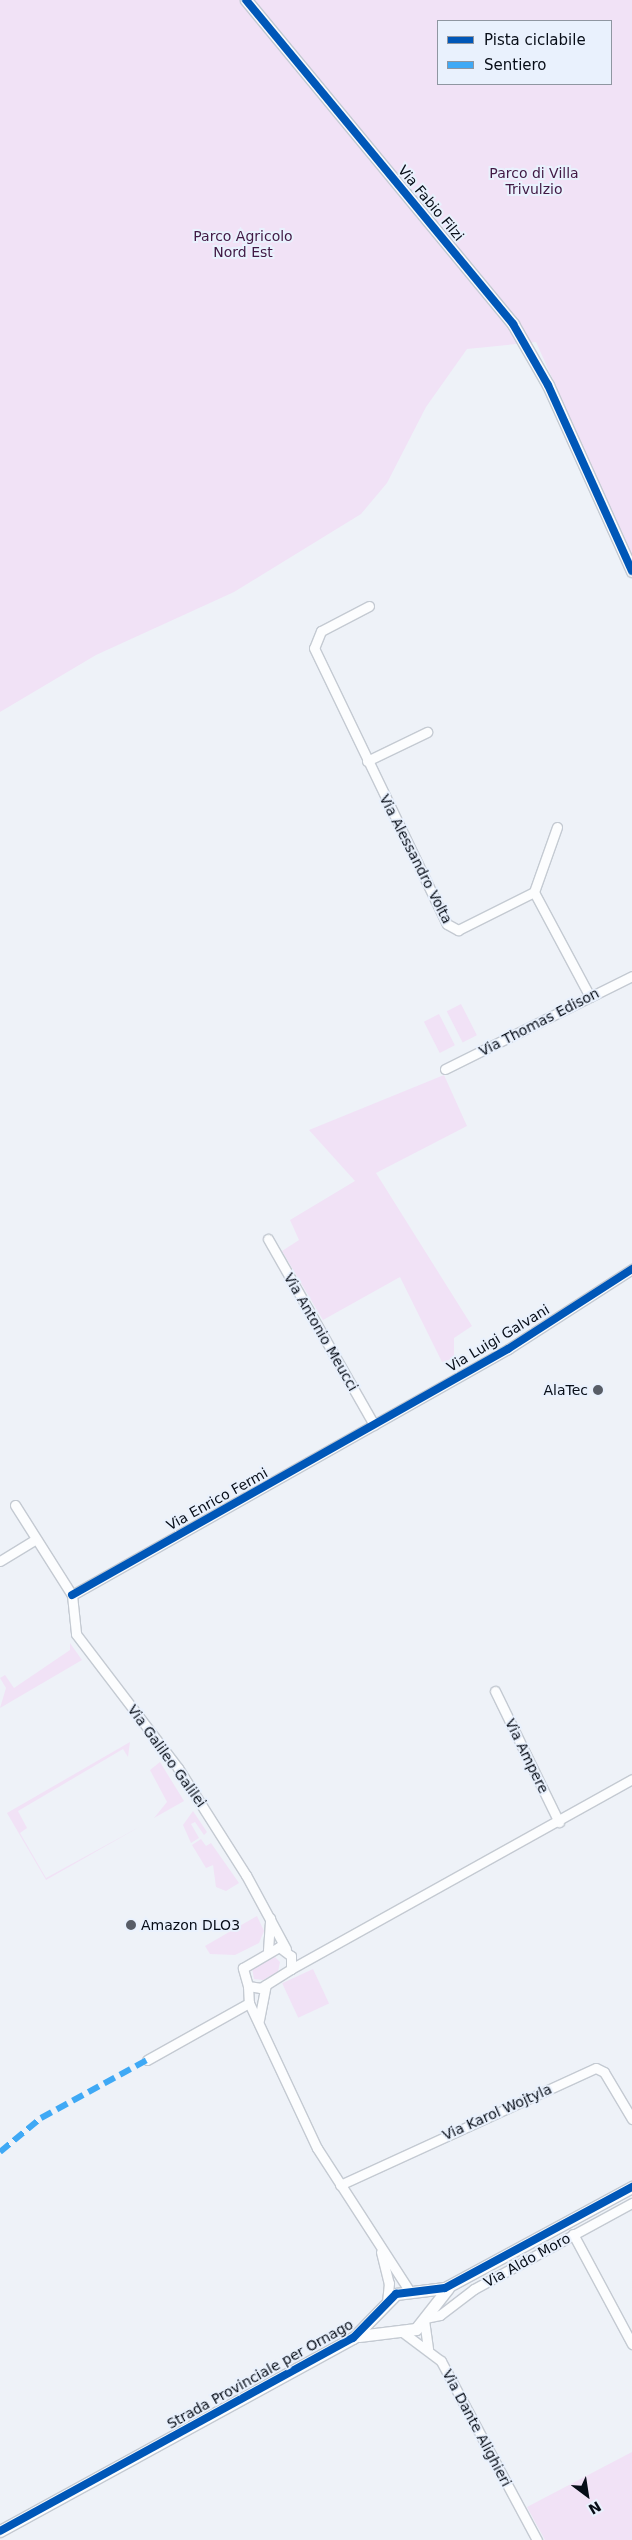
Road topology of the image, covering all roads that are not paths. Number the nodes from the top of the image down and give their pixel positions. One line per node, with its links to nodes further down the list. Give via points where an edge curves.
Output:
1 (246, 0): 2 (street, Via Fabio Filzi, via 505,313 536,362)
2 (632, 571)
3 (369, 606): 5 (street, Via Alessandro Volta, via 320,631 314,648)
4 (427, 732): 5 (street)
5 (367, 761): 7 (street, Via Alessandro Volta, via 452,928 458,930)
6 (557, 827): 7 (street)
7 (534, 892): 9 (street)
8 (632, 976): 9 (street, Via Thomas Edison)
9 (590, 997): 10 (street, Via Thomas Edison)
10 (446, 1069)
11 (268, 1239): 13 (street, Via Antonio Meucci)
12 (632, 1269): 13 (street, Via Luigi Galvani, via 508,1349)
13 (374, 1425): 17 (street, Via Enrico Fermi)
14 (15, 1505): 15 (street)
15 (36, 1539): 16 (street); 17 (street)
16 (0, 1561)
17 (72, 1596): 21 (street, Via Galileo Galilei, via 76,1634 178,1768)
18 (495, 1691): 20 (street, Via Ampere)
19 (632, 1779): 20 (street)
20 (559, 1822): 24 (street)
21 (270, 1918): 22 (street); 23 (street, Via Galileo Galilei)
22 (268, 1950): 23 (street); 26 (street, via 243,1968)
23 (289, 1952): 24 (street); 25 (street)
24 (314, 1958): 25 (street)
25 (291, 1969): 27 (street)
26 (248, 1986): 27 (street); 28 (street)
27 (266, 1986): 29 (street)
28 (249, 2003): 29 (street); 30 (street)
29 (259, 2020): 32 (street, via 317,2148)
30 (147, 2060)
31 (632, 2119): 32 (street, Via Karol Wojtyla, via 604,2072 596,2068)
32 (340, 2185): 36 (street)
33 (632, 2187): 37 (street, Strada Provinciale per Ornago)
34 (632, 2203): 35 (street, Via Aldo Moro)
35 (573, 2234): 40 (street, Via Aldo Moro, via 474,2289 440,2315); 43 (street)
36 (381, 2252): 38 (street); 39 (street, via 389,2283)
37 (455, 2283): 38 (street, Strada Provinciale per Ornago); 40 (street, Strada Provinciale per Ornago)
38 (412, 2293): 39 (street, Strada Provinciale per Ornago, via 396,2294); 40 (street, via 423,2301)
39 (387, 2305): 41 (street, via 386,2318); 42 (street, Strada Provinciale per Ornago)
40 (425, 2317): 41 (street, Strada Provinciale per Ornago, via 416,2329); 44 (street)
41 (399, 2331): 42 (street, Strada Provinciale per Ornago); 44 (street, Via Dante Alighieri)
42 (353, 2338): 45 (street, Strada Provinciale per Ornago)
43 (632, 2344)
44 (430, 2351): 46 (street, Via Dante Alighieri, via 442,2363)
45 (0, 2531)
46 (537, 2540)

